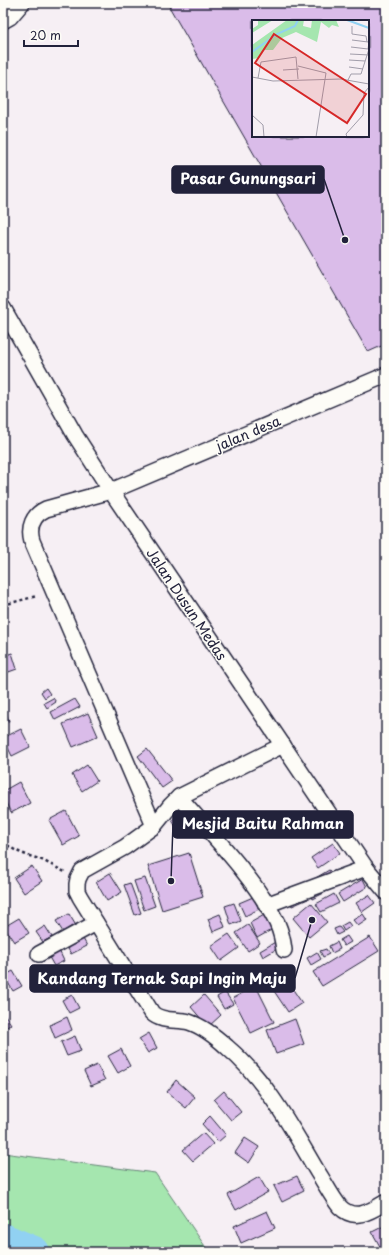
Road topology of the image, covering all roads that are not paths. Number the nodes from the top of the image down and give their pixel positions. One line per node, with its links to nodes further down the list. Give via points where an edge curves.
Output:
1 (22, 3): 2 (street)
2 (3, 21)
3 (3, 308): 5 (street, Jalan Dusun Medas, via 75,435)
4 (386, 375): 5 (street, jalan desa)
5 (111, 491): 6 (street, Jalan Dusun Medas); 8 (street, jalan desa, via 39,513 30,528 31,537)
6 (283, 745): 7 (street); 9 (street, Jalan Dusun Medas)
7 (179, 797): 8 (street); 11 (street, via 237,864)
8 (154, 826): 12 (street, via 125,847 84,869 78,879 78,894)
9 (366, 868): 10 (street, Jalan Dusun Medas); 11 (street)
10 (386, 892)
11 (266, 905): 13 (street, via 278,924)
12 (96, 923): 14 (street); 15 (street, via 154,1015 162,1019 190,1022 201,1027 227,1046 255,1074 340,1208 349,1214 360,1215)
13 (284, 950)
14 (39, 954)
15 (386, 1202)

